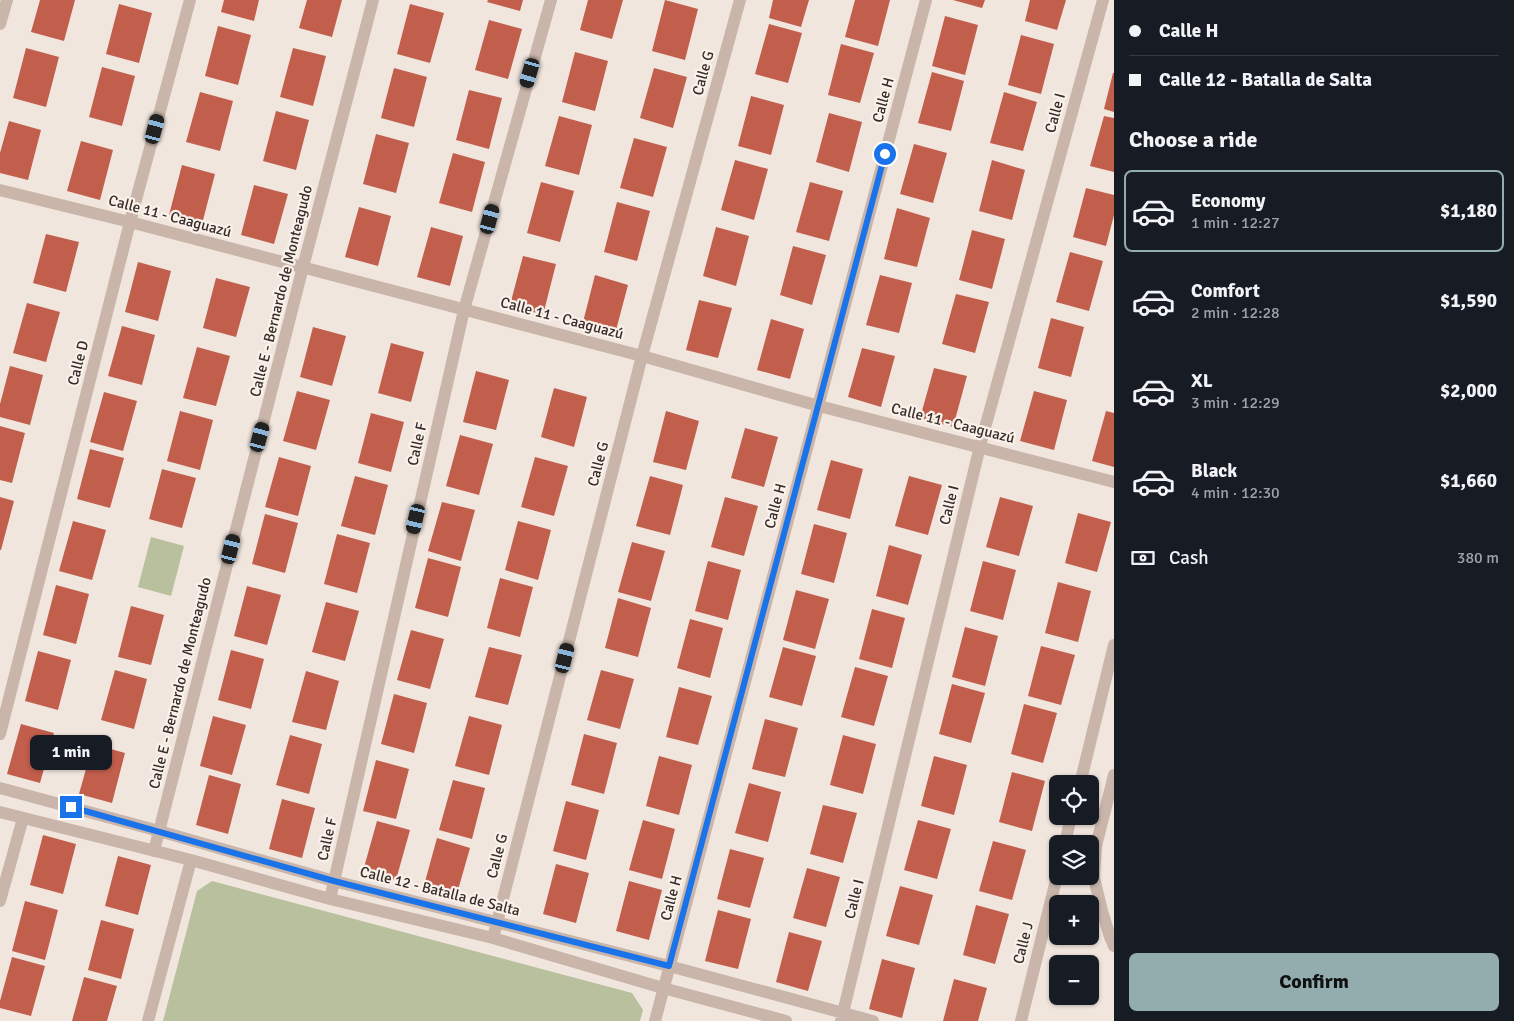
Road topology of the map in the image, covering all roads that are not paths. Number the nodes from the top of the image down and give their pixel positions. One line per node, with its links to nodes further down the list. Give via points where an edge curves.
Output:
1 (7, 0): 8 (street)
2 (190, 0): 10 (street, Calle D)
3 (373, 0): 11 (street, Calle E - Bernardo de Monteagudo)
4 (550, 0): 12 (street, Calle F)
5 (740, 0): 13 (street, Calle G)
6 (926, 0): 14 (street, Calle H)
7 (1103, 0): 15 (street, Calle I)
8 (0, 24)
9 (0, 190): 10 (street, Calle 11 - Caaguazú)
10 (130, 222): 11 (street, Calle 11 - Caaguazú); 18 (street, Calle D)
11 (303, 268): 12 (street, Calle 11 - Caaguazú); 24 (street, Calle E - Bernardo de Monteagudo)
12 (464, 310): 13 (street, Calle 11 - Caaguazú); 27 (street, Calle F)
13 (642, 356): 14 (street, Calle 11 - Caaguazú); 31 (street, Calle G)
14 (819, 406): 15 (street, Calle 11 - Caaguazú); 34 (street, Calle H)
15 (980, 446): 16 (street, Calle 11 - Caaguazú); 36 (street, Calle I)
16 (1114, 482)
17 (1114, 645): 19 (street)
18 (0, 734)
19 (1082, 775)
20 (1114, 775): 33 (street, via 1096,846 1094,878)
21 (0, 788): 24 (street, Calle 12 - Batalla de Salta)
22 (0, 812): 23 (street)
23 (23, 818): 25 (street); 30 (street)
24 (159, 831): 25 (street, Calle E - Bernardo de Monteagudo); 27 (street, Calle 12 - Batalla de Salta)
25 (154, 851): 26 (street)
26 (191, 860): 29 (street); 37 (street)
27 (334, 881): 29 (street, Calle F); 31 (street, Calle 12 - Batalla de Salta)
28 (1055, 885): 41 (street, Calle J)
29 (330, 899): 32 (street)
30 (0, 901)
31 (498, 922): 32 (street, Calle G); 34 (street, Calle 12 - Batalla de Salta)
32 (493, 938): 35 (street)
33 (1114, 946)
34 (669, 966): 35 (street, Calle H); 36 (street, Calle 12 - Batalla de Salta)
35 (663, 988): 38 (street, Calle H); 39 (street)
36 (842, 1017): 40 (street, Calle 12 - Batalla de Salta)
37 (148, 1021)
38 (655, 1021)
39 (786, 1021)
40 (873, 1021)
41 (1021, 1021)

